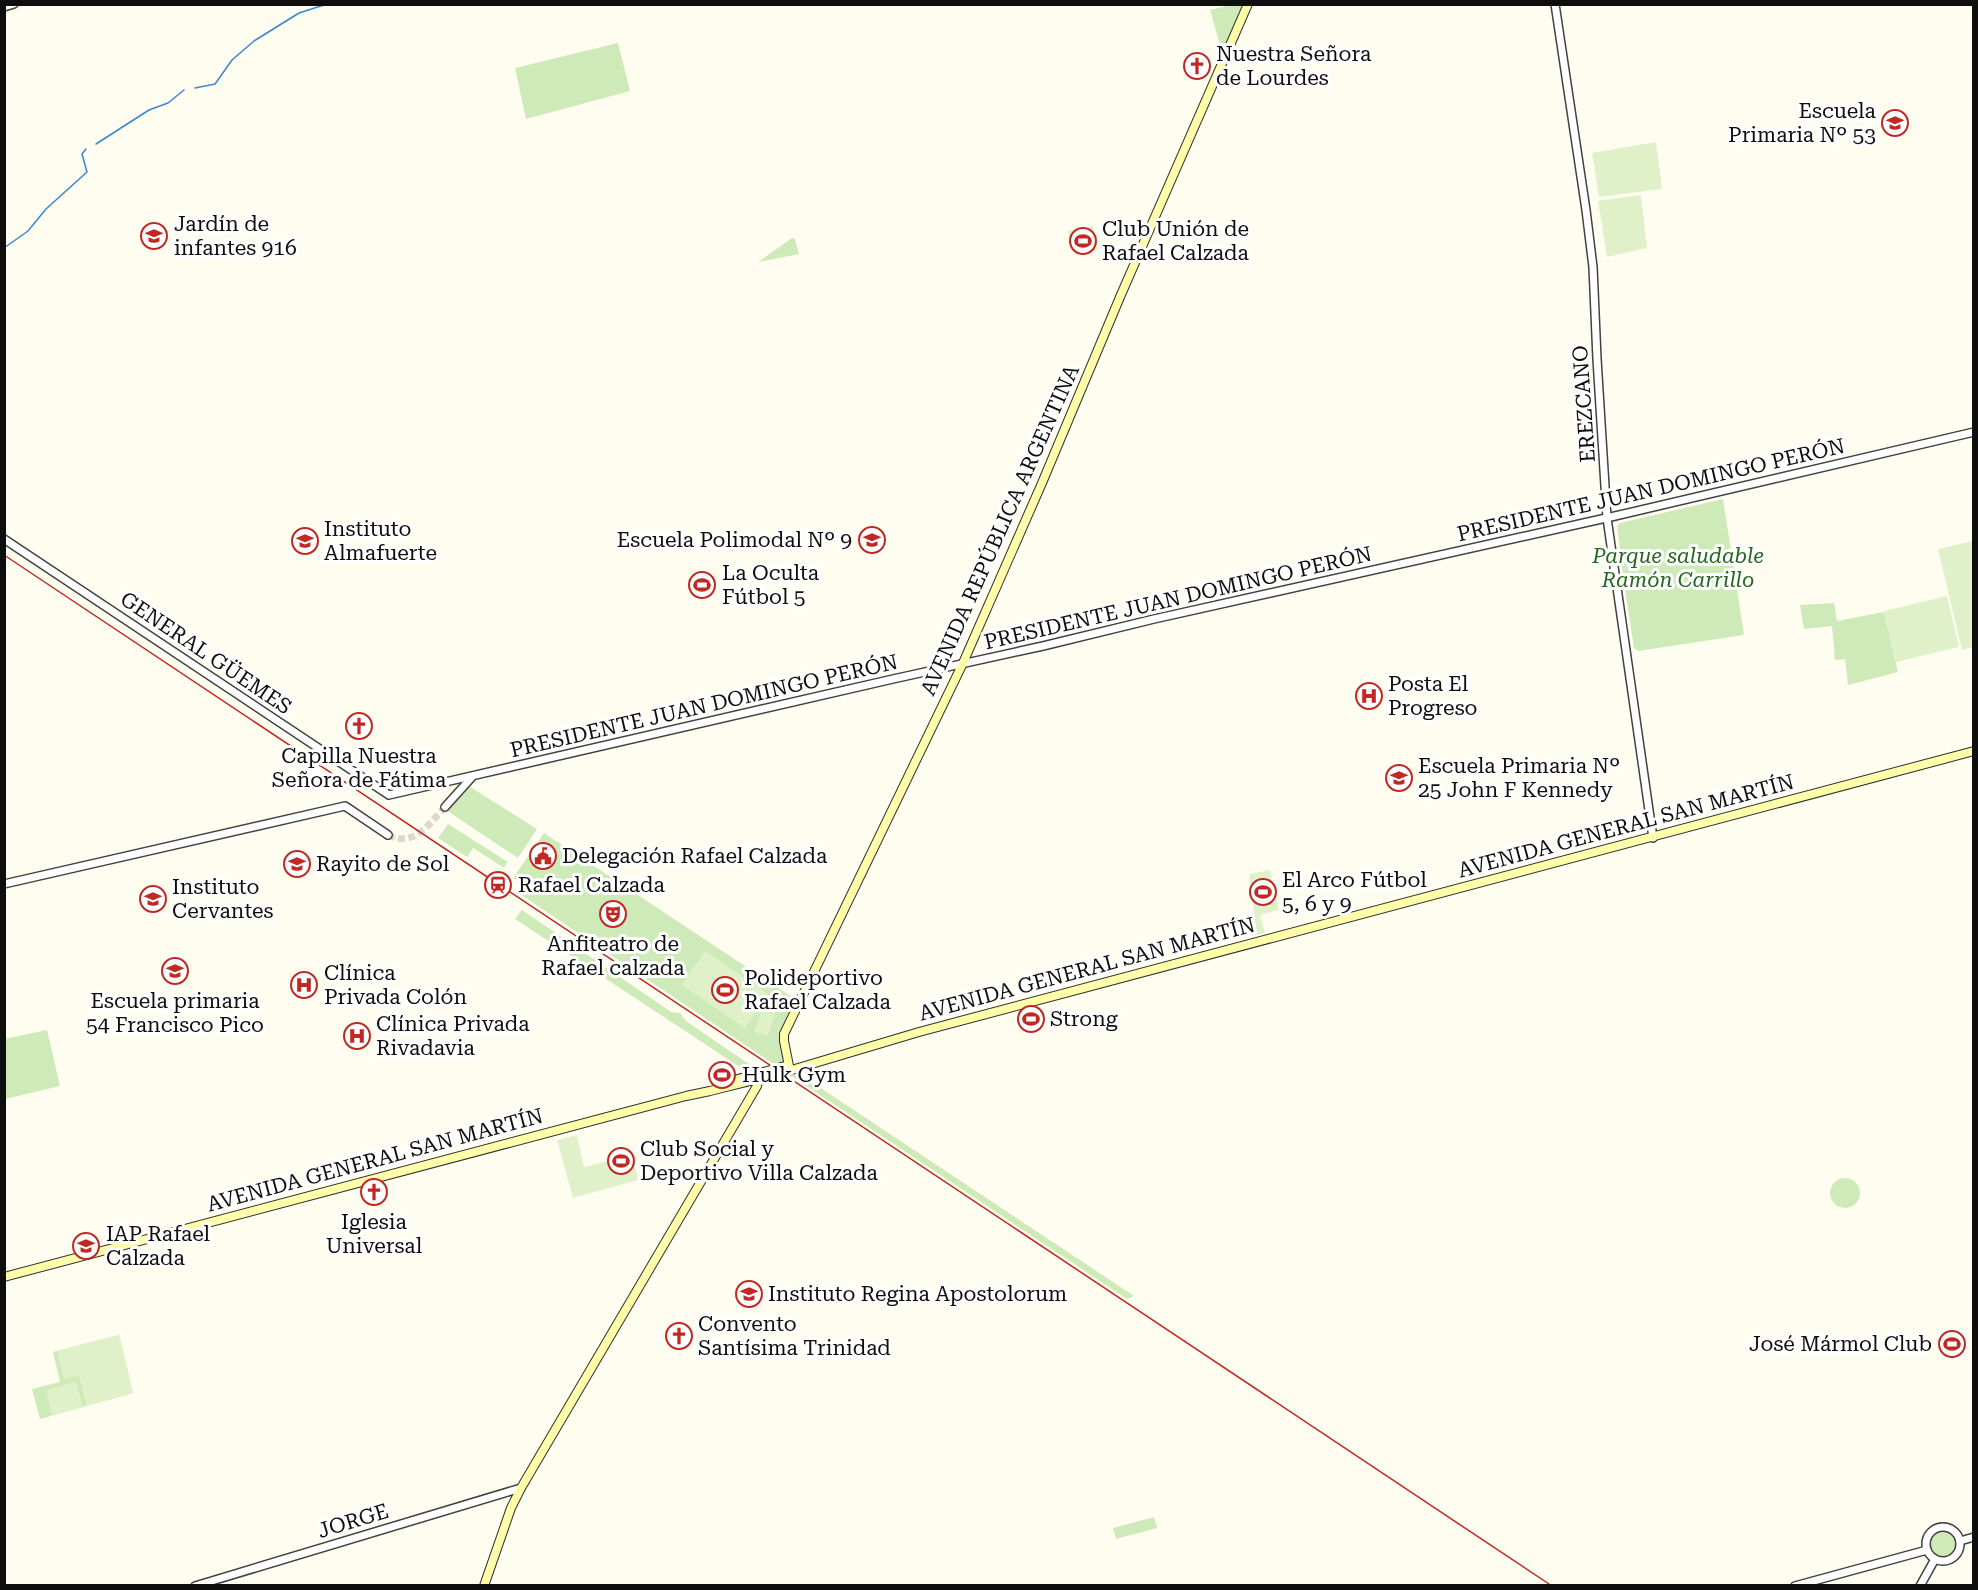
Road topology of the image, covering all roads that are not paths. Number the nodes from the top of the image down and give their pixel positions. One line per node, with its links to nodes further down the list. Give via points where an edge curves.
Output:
1 (14, 4): 4 (street)
2 (1248, 4): 8 (main road, AVENIDA REPÚBLICA ARGENTINA)
3 (1555, 4): 6 (street, EREZCANO, via 1593,267)
4 (4, 7)
5 (1974, 432): 6 (street, PRESIDENTE JUAN DOMINGO PERÓN)
6 (1607, 518): 8 (street, PRESIDENTE JUAN DOMINGO PERÓN); 14 (street, EREZCANO)
7 (4, 539): 11 (street, GENERAL GÜEMES)
8 (963, 663): 10 (street, PRESIDENTE JUAN DOMINGO PERÓN); 17 (main road, AVENIDA REPÚBLICA ARGENTINA, via 784,1034)
9 (1974, 751): 14 (main road, AVENIDA GENERAL SAN MARTÍN)
10 (472, 777): 11 (street, PRESIDENTE JUAN DOMINGO PERÓN); 12 (street)
11 (389, 795)
12 (445, 807)
13 (388, 835): 15 (street, via 345,806)
14 (1653, 838): 16 (main road, AVENIDA GENERAL SAN MARTÍN)
15 (4, 884)
16 (870, 1045): 17 (main road, AVENIDA GENERAL SAN MARTÍN); 18 (main road, AVENIDA GENERAL SAN MARTÍN)
17 (789, 1065): 19 (main road, AVENIDA GENERAL SAN MARTÍN)
18 (759, 1079): 19 (main road, AVENIDA GENERAL SAN MARTÍN); 21 (main road)
19 (686, 1096): 20 (main road, AVENIDA GENERAL SAN MARTÍN)
20 (4, 1277)
21 (521, 1488): 26 (street, JORGE); 27 (main road)
22 (1974, 1537): 23 (street)
23 (1960, 1541): 24 (street, via 1951,1529 1939,1528 1927,1539); 25 (street, via 1953,1559)
24 (1927, 1550): 25 (street); 28 (street)
25 (1935, 1559): 29 (street)
26 (195, 1586)
27 (484, 1586)
28 (1795, 1586)
29 (1920, 1586)

